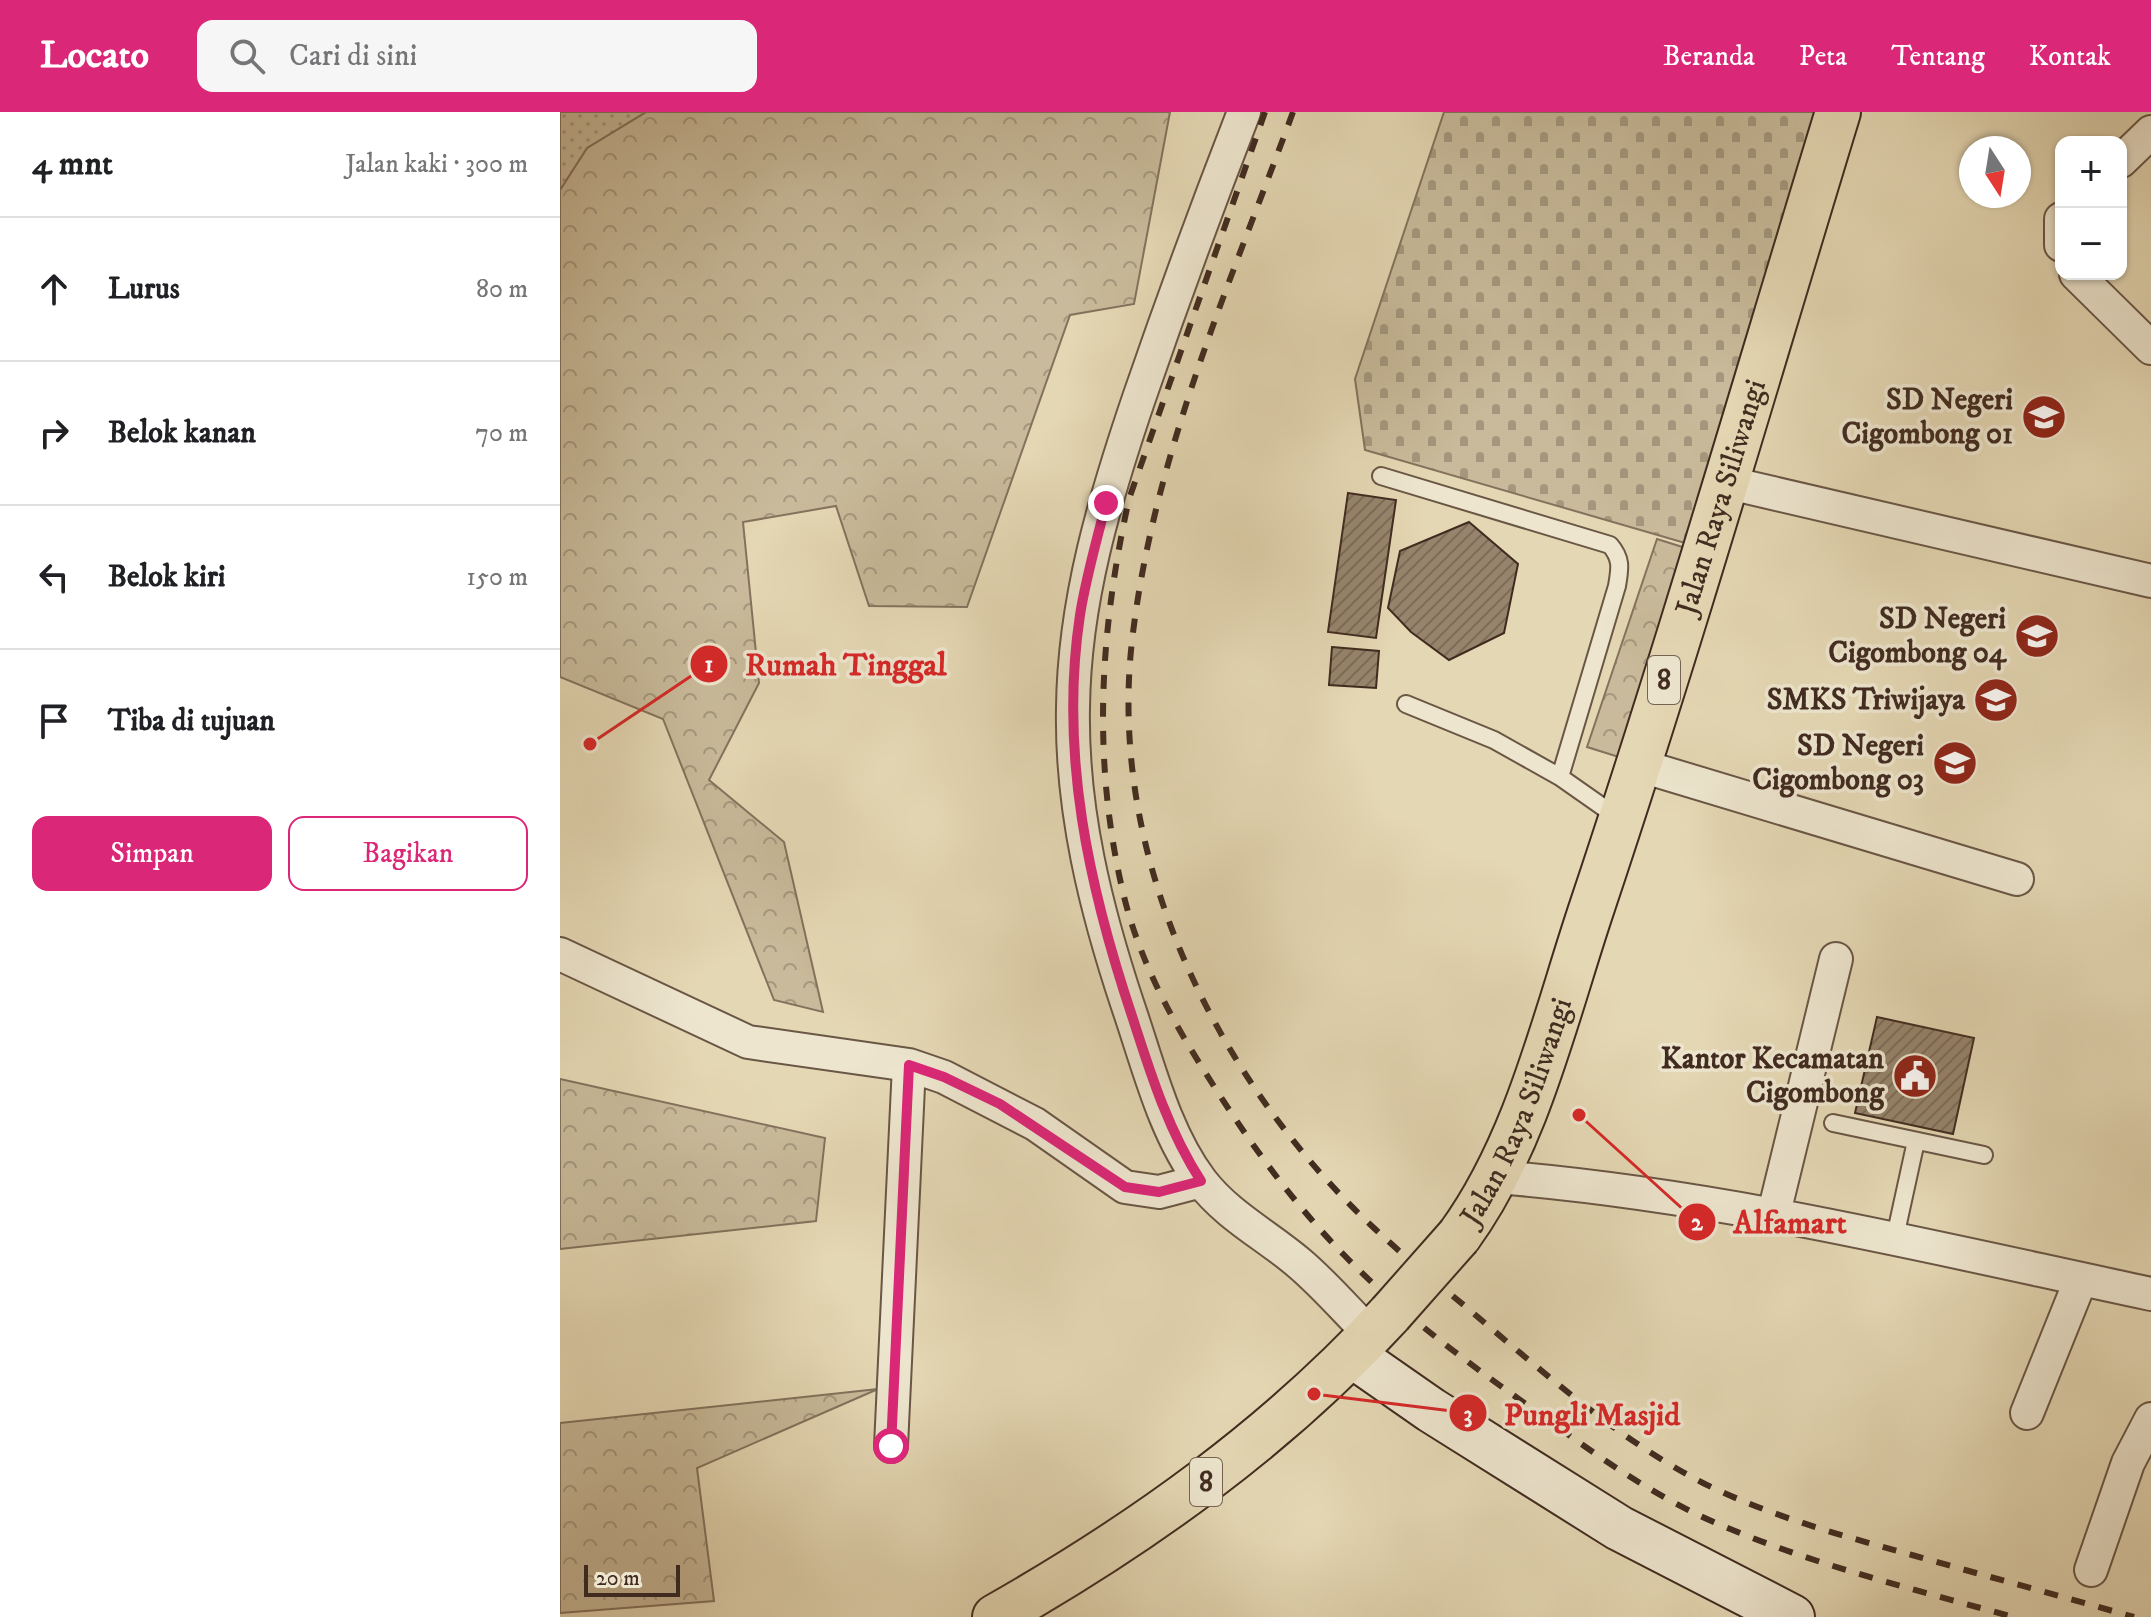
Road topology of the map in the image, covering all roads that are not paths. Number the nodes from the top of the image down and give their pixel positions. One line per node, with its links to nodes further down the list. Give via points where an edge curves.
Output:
1 (1244, 112): 22 (street, via 1121,450 1080,614 1073,709 1080,806 1104,933 1164,1108)
2 (1838, 112): 8 (highway, Jalan Raya Siliwangi / 8)
3 (2151, 132): 4 (street)
4 (2127, 155)
5 (2082, 280): 6 (street)
6 (2151, 348)
7 (1381, 476): 12 (lane, via 1610,545 1618,555 1617,586)
8 (1725, 482): 9 (street); 11 (highway, Jalan Raya Siliwangi / 8)
9 (2151, 581)
10 (1406, 704): 12 (lane, via 1494,740)
11 (1638, 765): 13 (highway, Jalan Raya Siliwangi / 8); 14 (street)
12 (1560, 777): 13 (lane)
13 (1622, 819): 21 (highway, Jalan Raya Siliwangi / 8)
14 (2017, 879)
15 (560, 954): 17 (street, via 748,1042)
16 (1836, 959): 23 (street)
17 (909, 1065): 22 (street, via 1000,1104 1125,1187 1159,1192); 30 (street)
18 (1833, 1123): 19 (lane)
19 (1916, 1141): 20 (lane); 24 (lane)
20 (1984, 1155)
21 (1497, 1177): 23 (street); 27 (highway, Jalan Raya Siliwangi / 8, bridge, via 1459,1236)
22 (1201, 1181): 27 (street, via 1241,1221 1298,1263)
23 (1774, 1213): 24 (street)
24 (1895, 1237): 25 (street)
25 (2081, 1279): 26 (street); 28 (street)
26 (2151, 1294)
27 (1371, 1335): 32 (highway, 8, via 1314,1394 1218,1474 1066,1577); 33 (main road, via 1431,1410 1619,1528)
28 (2027, 1413)
29 (2151, 1419): 31 (street, via 2128,1463)
30 (891, 1446)
31 (2091, 1570)
32 (995, 1617)
33 (1792, 1617)

